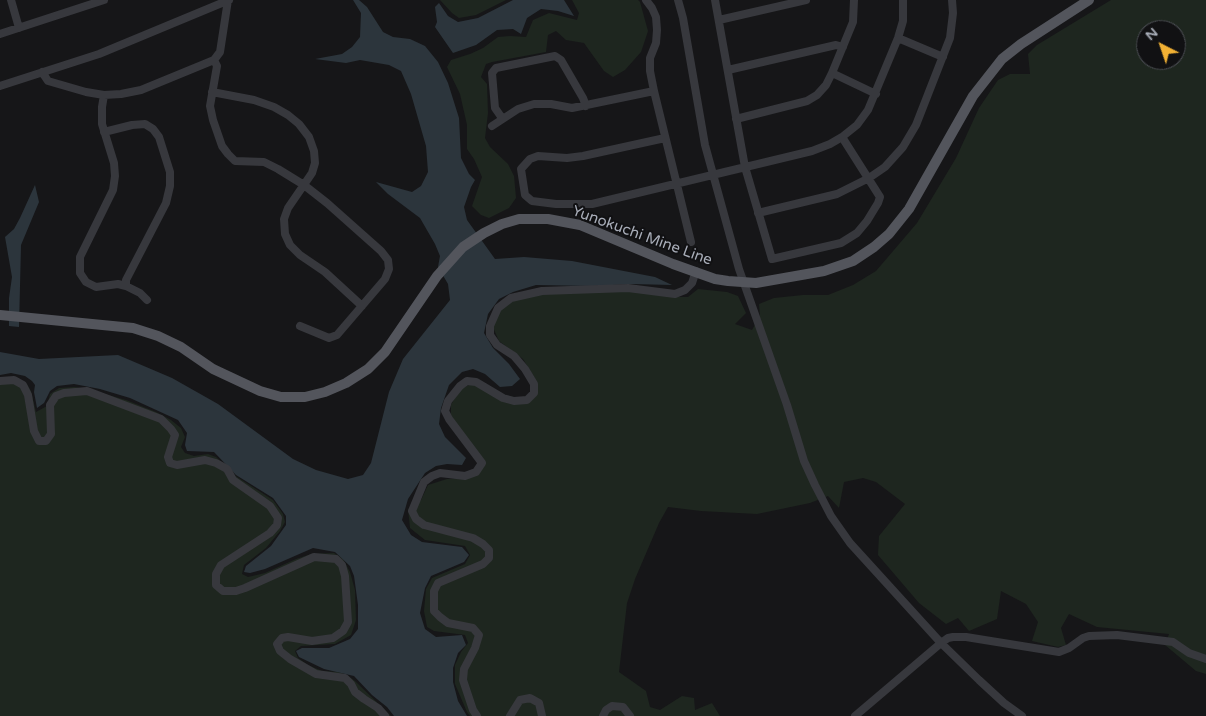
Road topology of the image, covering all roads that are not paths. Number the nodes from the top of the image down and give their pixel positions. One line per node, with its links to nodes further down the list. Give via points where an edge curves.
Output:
1 (10, 0): 13 (street)
2 (104, 0): 13 (street)
3 (229, 0): 18 (street, via 220,52); 20 (street, via 99,54)
4 (646, 0): 24 (street, via 656,17 656,43 650,58)
5 (678, 0): 35 (street)
6 (715, 0): 12 (street)
7 (806, 0): 12 (street)
8 (854, 0): 16 (street, via 853,22)
9 (904, 0): 15 (street)
10 (952, 0): 17 (street, via 950,38)
11 (1089, 0): 42 (main road, Yunokuchi Mine Line, via 1002,59 973,96 909,209 874,247 853,261 824,271)
12 (719, 20): 19 (street)
13 (19, 28): 14 (street)
14 (0, 34)
15 (898, 38): 17 (street); 25 (street)
16 (843, 47): 19 (street, via 836,45); 21 (street)
17 (943, 57): 36 (street, via 916,125 903,147 885,167)
18 (214, 60): 23 (street, via 217,66); 26 (street, via 141,90)
19 (728, 70): 29 (street)
20 (42, 72): 22 (street); 26 (street, via 48,81)
21 (832, 74): 25 (street); 29 (street, via 817,95 807,101)
22 (0, 86)
23 (212, 92): 38 (street, via 213,120 228,154 235,161 264,162); 38 (street, via 274,107 299,124 309,137 315,163)
24 (654, 92): 27 (street); 33 (street)
25 (876, 94): 32 (street, via 857,125)
26 (104, 95): 31 (street)
27 (586, 106): 28 (street, via 572,108 534,104); 28 (street, via 561,60 555,56 496,68 492,73 495,108)
28 (502, 118): 30 (street)
29 (736, 119): 34 (street)
30 (492, 126)
31 (104, 132): 43 (street, via 114,163 113,190 80,257 80,274 96,287); 43 (street, via 145,124 160,137 170,172 166,202 126,280)
32 (842, 137): 34 (street, via 812,151); 36 (street)
33 (665, 138): 37 (street); 37 (street, via 583,156 538,156 530,159 520,169 525,195 532,200 556,204 592,204)
34 (745, 167): 35 (street); 39 (street)
35 (713, 175): 37 (street); 42 (street)
36 (869, 178): 39 (street, via 837,194); 39 (street, via 880,197 878,203 857,234 841,243 772,259)
37 (677, 184): 40 (street)
38 (304, 185): 45 (street, via 288,208 284,234 300,255 325,272); 45 (street, via 388,260 385,279)
39 (758, 213)
40 (691, 242)
41 (696, 271): 42 (main road, Yunokuchi Mine Line, via 715,279); 46 (main road, Yunokuchi Mine Line, via 580,225 548,219 519,219 502,224 463,247 437,276 385,352 368,368 346,383 305,397 281,397 260,391 213,369 181,347 133,328); 52 (street, via 692,283 674,294 603,288 542,291 510,298 498,308 490,326 490,335 525,368 534,384 534,393 527,400 514,401 476,382 467,381 448,401 446,411 449,419 482,463 476,472 465,476 440,473 432,476 424,482 412,511 424,526 473,538 489,550 489,558 482,564 438,583 434,591 434,611 440,618 473,628 479,635 464,669 463,680)
42 (743, 283): 49 (street, via 804,461 831,516 850,543)
43 (126, 286): 44 (street)
44 (147, 300)
45 (362, 306): 47 (street, via 336,335 329,338)
46 (0, 315)
47 (300, 326)
48 (0, 381): 51 (street, via 14,380 23,385 28,395 34,432 39,440 46,441 51,434 50,405 56,396 87,391 161,419 175,436 168,457 170,463 177,465 205,460 216,463 227,470 233,480 270,506 278,518 277,525 221,565 216,574 216,584 223,591 245,588 314,557 336,559 345,576 348,622 343,631 333,638 312,641 282,638 277,644 290,659 316,674 345,678 355,692)
49 (942, 643): 50 (street, via 948,638 966,637 1058,652 1089,636 1117,635 1173,642); 57 (street); 58 (street, via 985,686)
50 (1206, 659)
51 (385, 716)
52 (477, 716)
53 (510, 716): 54 (street, via 520,700 530,698 539,703)
54 (542, 716)
55 (603, 716): 56 (street, via 612,706 623,707)
56 (630, 716)
57 (855, 716)
58 (1022, 716)

